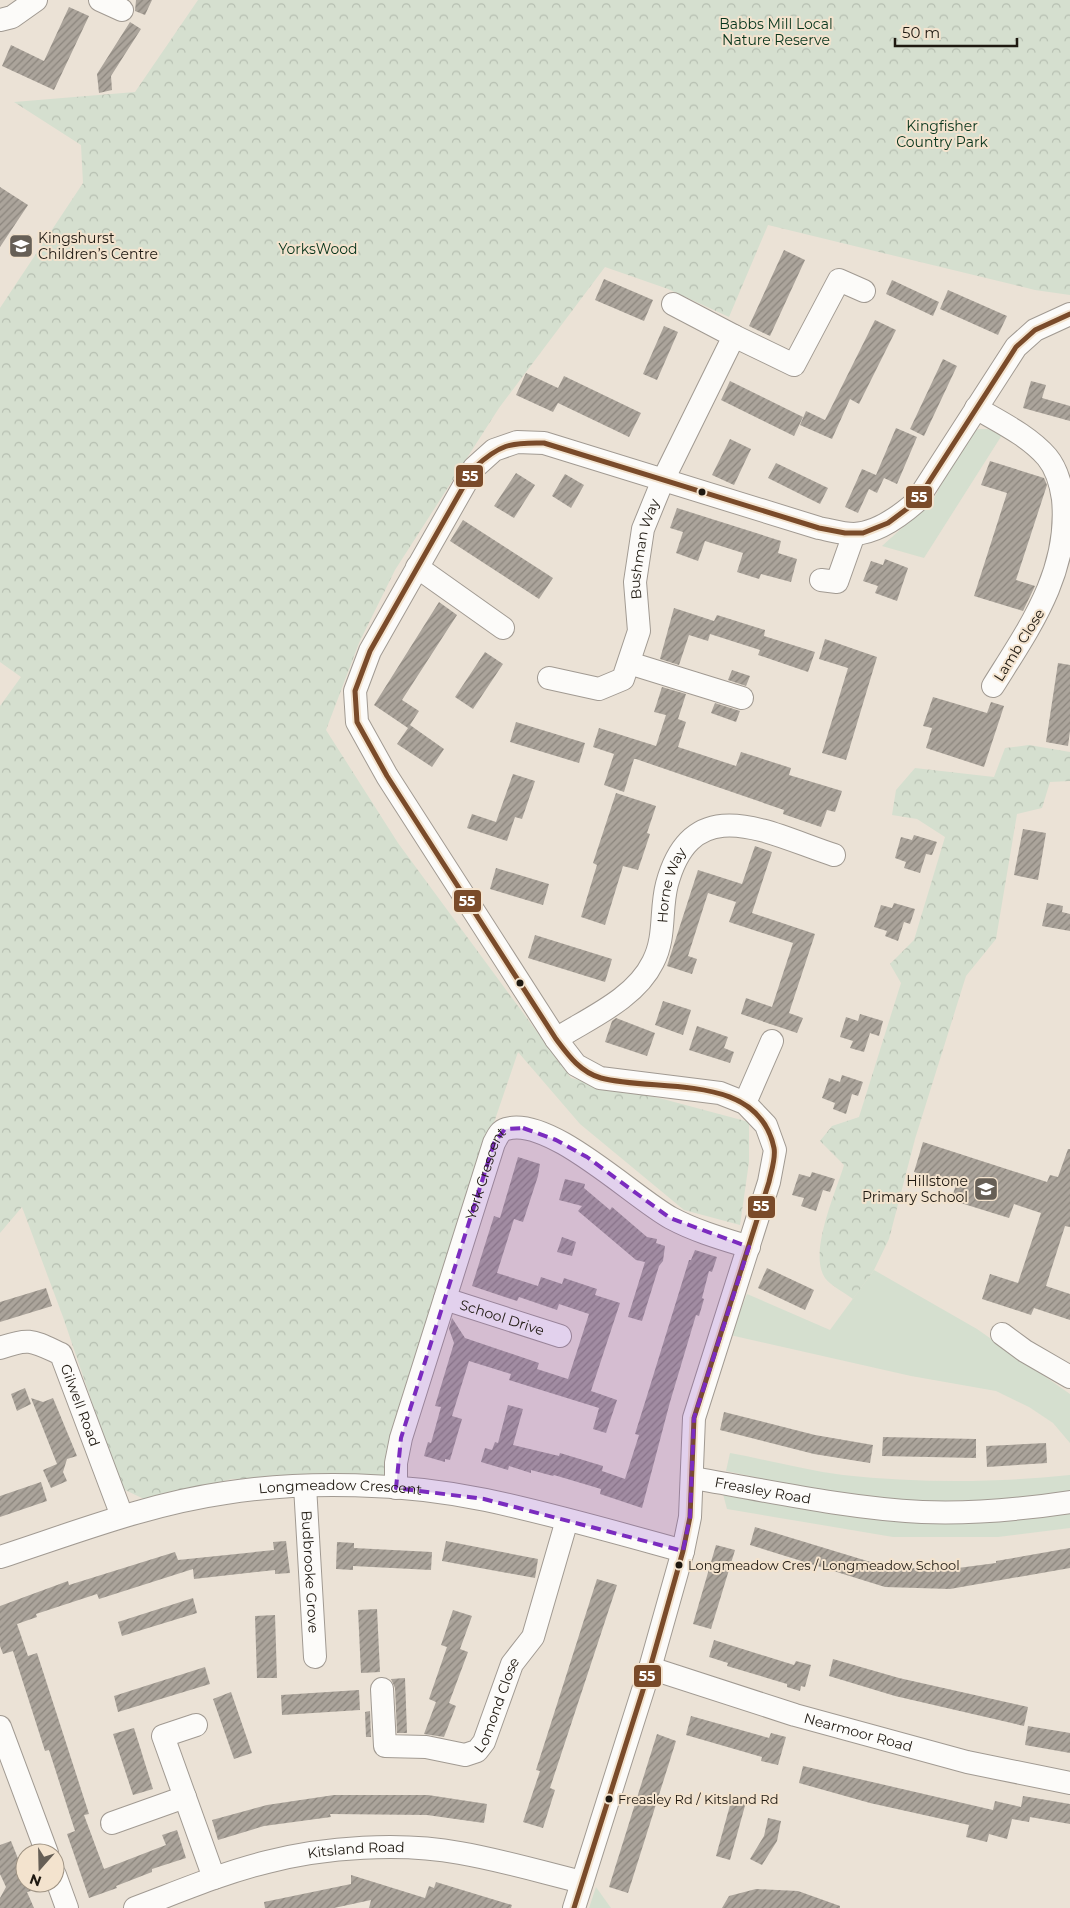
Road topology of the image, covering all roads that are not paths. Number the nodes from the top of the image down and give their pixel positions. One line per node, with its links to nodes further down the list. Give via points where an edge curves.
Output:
1 (36, 0): 4 (street, via 12,17)
2 (100, 0): 3 (street)
3 (122, 10)
4 (0, 20)
5 (864, 291): 8 (street, via 839,280 794,365)
6 (672, 304): 8 (street)
7 (1070, 314): 9 (street, via 1035,330 1016,347)
8 (734, 336): 10 (street, Bushman Way)
9 (976, 408): 11 (street, via 916,502 896,518); 17 (street, Lamb Close, via 1038,447 1056,470 1065,512 1065,531 1048,597)
10 (663, 480): 11 (street, via 819,528); 12 (street, via 544,443 517,442 494,450 474,468); 15 (street, Bushman Way, via 643,529 635,582 639,632)
11 (854, 534): 13 (street, via 837,582)
12 (417, 566): 14 (street); 20 (street, via 370,651 355,691 357,722 387,776)
13 (821, 580)
14 (503, 628)
15 (629, 663): 16 (street, Bushman Way, via 623,679 599,689); 18 (street)
16 (549, 678)
17 (993, 686)
18 (742, 698)
19 (834, 855): 20 (street, Horne Way, via 751,826 715,825 691,837 679,853 667,886 663,931 653,962 630,992)
20 (556, 1038): 22 (street, via 576,1065 600,1078 720,1093)
21 (772, 1041): 22 (street)
22 (745, 1103): 23 (street, via 766,1125 775,1150)
23 (749, 1247): 24 (street, York Crescent, via 670,1218 587,1157 556,1140 523,1128 506,1129 499,1133 494,1143); 29 (street, via 694,1418)
24 (445, 1299): 26 (street, School Drive); 31 (street, York Crescent, via 401,1438)
25 (1002, 1334): 28 (street)
26 (560, 1336)
27 (0, 1348): 33 (street, Gilwell Road, via 22,1340 61,1354)
28 (1070, 1377)
29 (693, 1478): 32 (street, Freasley Road, via 855,1506 924,1512 1028,1508); 35 (street)
30 (305, 1486): 31 (street, Longmeadow Crescent); 33 (street, Longmeadow Crescent, via 225,1493); 37 (street, Budbrooke Grove)
31 (396, 1488): 34 (street, Longmeadow Crescent, via 484,1499)
32 (1070, 1502)
33 (122, 1516): 36 (street, Longmeadow Crescent)
34 (567, 1520): 35 (street, Longmeadow Crescent); 39 (street, Lomond Close, via 532,1637 512,1664 484,1742 477,1750 465,1755 426,1748 386,1746)
35 (683, 1551): 38 (street)
36 (0, 1557)
37 (315, 1658)
38 (650, 1668): 43 (street, Nearmoor Road, via 795,1715 967,1762); 48 (street)
39 (382, 1689)
40 (196, 1725): 44 (street, via 163,1736)
41 (0, 1727): 42 (street)
42 (5, 1753): 46 (street)
43 (1070, 1783)
44 (185, 1797): 45 (street); 47 (street)
45 (112, 1823)
46 (43, 1843)
47 (214, 1878): 48 (street, Kitsland Road, via 295,1856 407,1848 459,1853); 51 (street, Kitsland Road)
48 (582, 1882): 52 (street)
49 (62, 1893): 50 (street)
50 (67, 1908)
51 (135, 1908)
52 (574, 1908)

